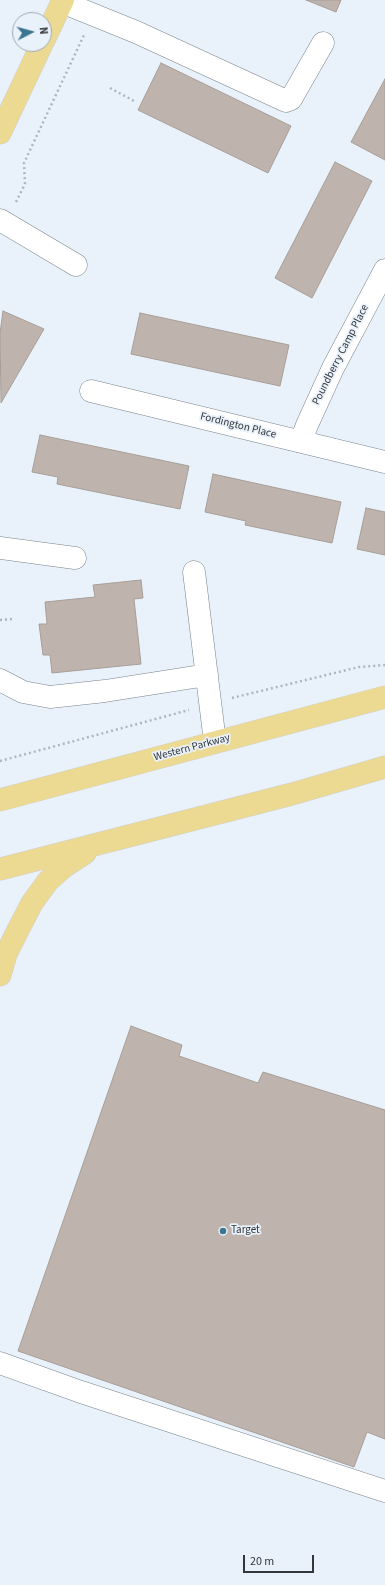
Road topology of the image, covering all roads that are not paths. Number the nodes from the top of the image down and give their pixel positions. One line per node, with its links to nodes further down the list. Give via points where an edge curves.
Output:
1 (63, 1): 2 (main road); 3 (street, via 286,101 291,99)
2 (52, 24)
3 (323, 43)
4 (38, 52): 5 (main road)
5 (0, 133)
6 (2, 222): 7 (street)
7 (76, 265)
8 (385, 270): 10 (street, Poundberry Camp Place, via 332,368)
9 (91, 390): 10 (street, Fordington Place)
10 (301, 441): 11 (street, Fordington Place)
11 (385, 462)
12 (0, 548): 13 (street)
13 (75, 558)
14 (194, 572): 15 (street)
15 (207, 675): 16 (street, via 50,697 23,692); 18 (street)
16 (0, 680)
17 (385, 697): 18 (main road, Western Parkway)
18 (215, 742): 20 (main road, Western Parkway)
19 (385, 767): 21 (main road, via 292,794)
20 (0, 800)
21 (100, 843): 22 (main road); 23 (main road, via 65,866 48,881 32,903 18,930 6,954)
22 (0, 869)
23 (0, 975)
24 (0, 1363): 25 (street)
25 (385, 1491)

